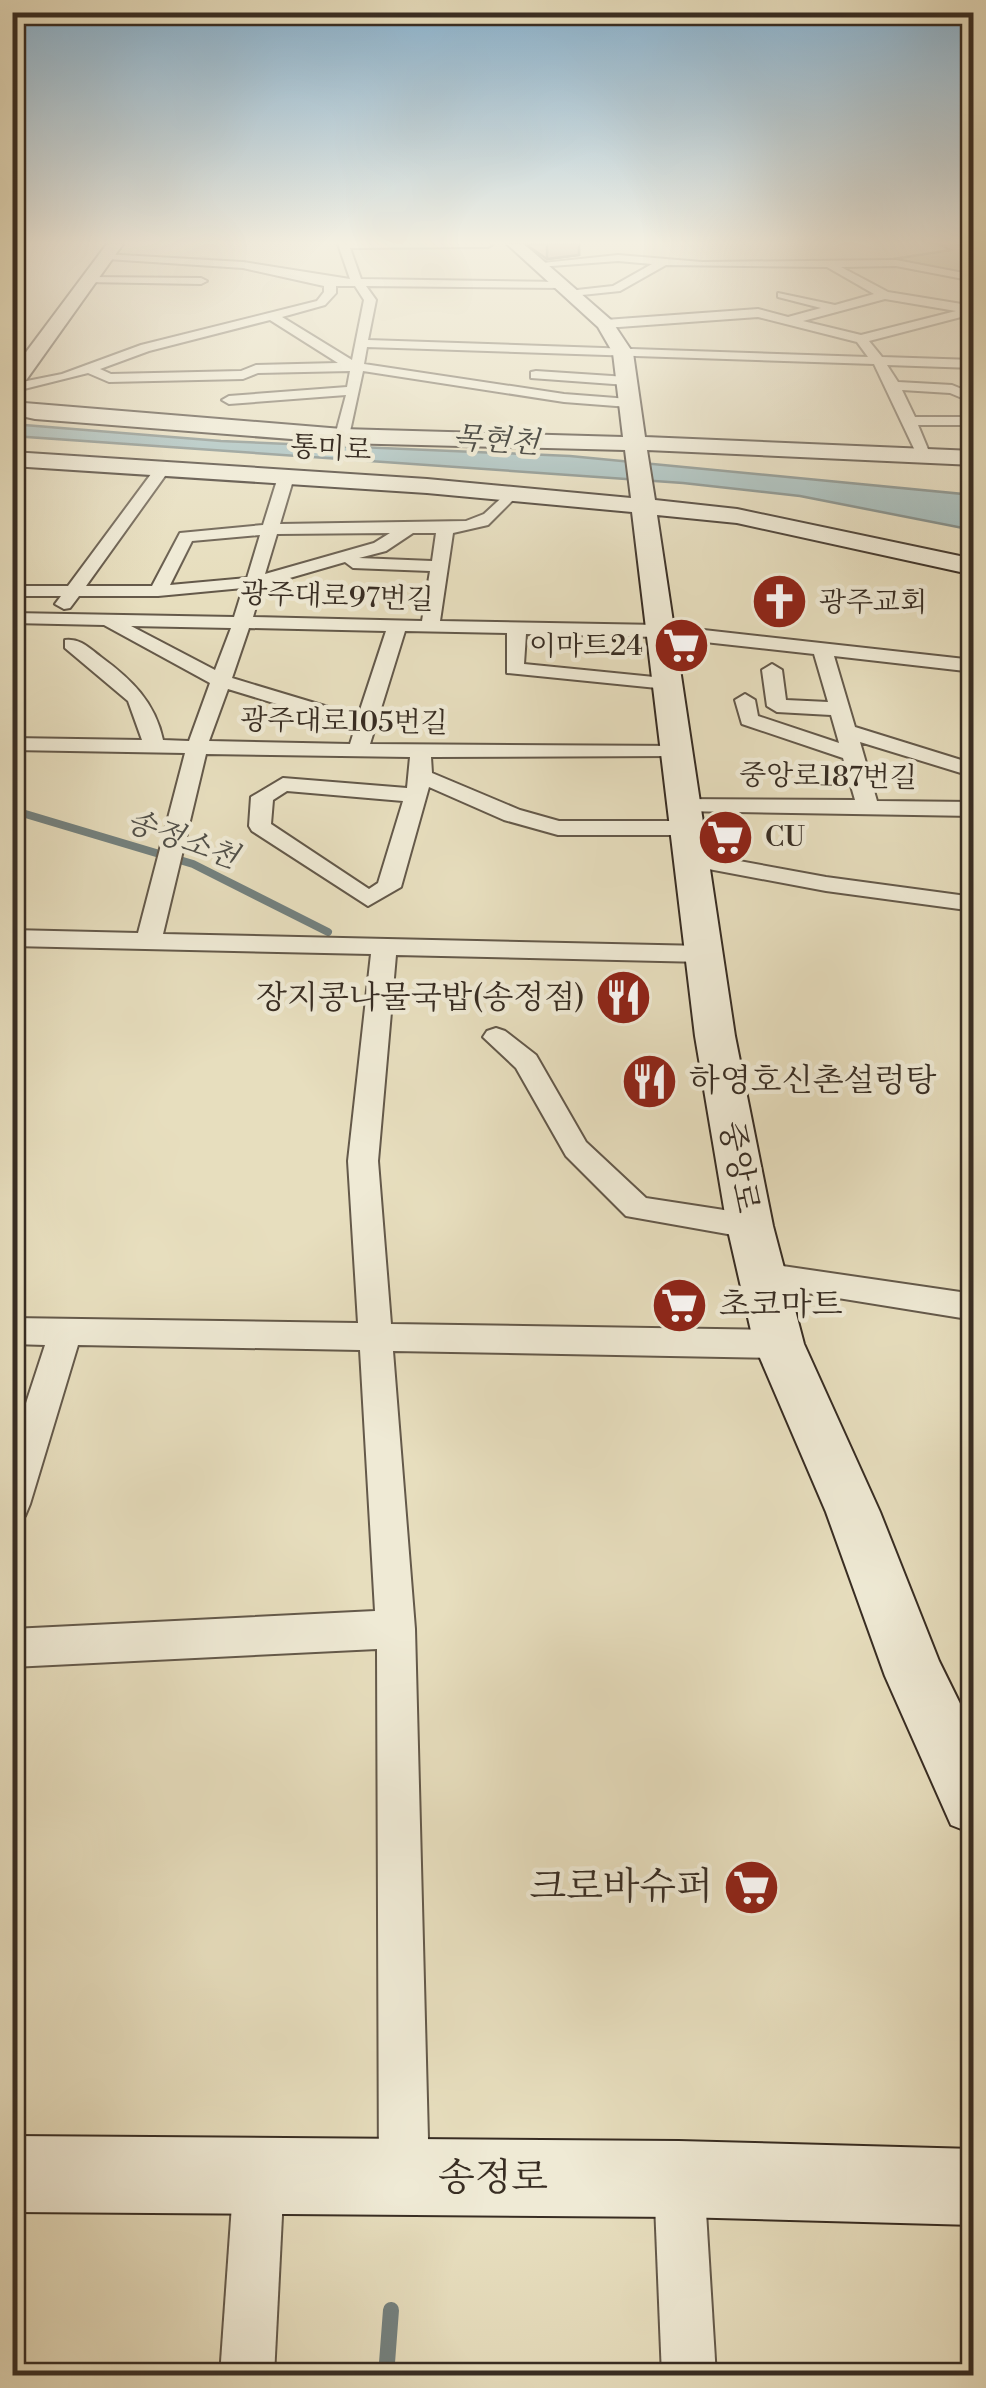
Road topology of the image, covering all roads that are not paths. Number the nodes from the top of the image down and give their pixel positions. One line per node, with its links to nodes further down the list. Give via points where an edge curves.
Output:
1 (35, 355): 20 (street)
2 (129, 355): 13 (street)
3 (332, 355): 12 (street)
4 (358, 355): 12 (street)
5 (623, 355): 18 (street)
6 (647, 355): 9 (street, via 740,365)
7 (877, 355): 9 (street)
8 (429, 357): 10 (street)
9 (883, 362): 11 (street); 19 (street)
10 (466, 363)
11 (974, 364)
12 (356, 366): 15 (street, via 256,368); 21 (street); 25 (street, via 568,400)
13 (88, 368): 16 (street); 20 (street)
14 (522, 373): 18 (street)
15 (243, 375): 16 (street); 17 (street)
16 (109, 378): 22 (street, via 137,393)
17 (282, 378)
18 (627, 382): 25 (street)
19 (896, 386): 23 (street, via 952,389); 27 (street)
20 (12, 387)
21 (355, 390): 24 (street); 29 (street)
22 (161, 393)
23 (974, 398)
24 (229, 400)
25 (629, 403): 30 (street)
26 (12, 408): 29 (street)
27 (910, 421): 28 (street); 31 (street)
28 (974, 421)
29 (342, 436): 30 (street)
30 (635, 446): 31 (street); 37 (street, 중앙로)
31 (924, 454): 32 (street)
32 (974, 458)
33 (12, 459): 34 (street, 통미로)
34 (162, 469): 35 (street, 통미로); 47 (street)
35 (286, 477): 36 (street, 통미로); 40 (street)
36 (510, 496): 37 (street, 통미로); 39 (street, via 478,527)
37 (643, 500): 43 (street, 통미로); 44 (street, 통미로); 56 (street, 중앙로)
38 (408, 528): 39 (street); 40 (street); 41 (street, via 380,546)
39 (446, 528): 42 (street)
40 (271, 529): 45 (street); 48 (street, via 186,537)
41 (328, 562): 42 (street); 45 (street)
42 (440, 566): 54 (street)
43 (974, 567)
44 (974, 578)
45 (254, 582): 48 (street); 52 (street)
46 (16, 586): 47 (street)
47 (72, 591): 48 (street); 50 (street)
48 (158, 591)
49 (12, 618): 50 (street, 광주대로97번길)
50 (55, 618): 51 (street, 광주대로97번길)
51 (105, 619): 52 (street, 광주대로97번길); 61 (street)
52 (242, 622): 53 (street, 광주대로97번길); 61 (street)
53 (397, 626): 54 (street, 광주대로97번길); 65 (street)
54 (430, 627): 55 (street, 광주대로97번길)
55 (517, 628): 56 (street, 광주대로97번길); 62 (street, via 514,668)
56 (660, 631): 58 (street, 광주대로97번길); 62 (street, 중앙로)
57 (72, 644): 68 (street, via 136,694 151,720)
58 (822, 648): 59 (street, 광주대로97번길); 64 (street)
59 (974, 666)
60 (772, 670): 64 (street, via 777,706)
61 (221, 681): 65 (street); 69 (street)
62 (668, 683): 71 (street, 중앙로)
63 (745, 700): 73 (street, via 749,720)
64 (840, 709): 66 (street)
65 (367, 725): 70 (street)
66 (846, 731): 73 (street); 74 (street)
67 (12, 744): 68 (street, 광주대로105번길)
68 (154, 746): 69 (street, 광주대로105번길)
69 (197, 747): 70 (street, 광주대로105번길); 81 (street)
70 (358, 750): 72 (street, 광주대로105번길)
71 (675, 750): 72 (street, 광주대로105번길); 78 (street, 중앙로)
72 (420, 751): 75 (street)
73 (852, 754): 77 (street)
74 (974, 772)
75 (418, 786): 75 (street, via 390,887 368,899 260,826 262,797 283,784); 78 (street, via 558,828)
76 (974, 809): 77 (street, 중앙로187번길)
77 (869, 810): 78 (street, 중앙로187번길)
78 (686, 830): 79 (street, via 826,884); 83 (street, 중앙로)
79 (974, 904)
80 (12, 938): 81 (street)
81 (149, 940): 82 (street)
82 (384, 949): 83 (street); 90 (street, via 363,1161)
83 (704, 954): 85 (street, 중앙로)
84 (496, 1036): 85 (street, via 526,1062 576,1149 638,1208)
85 (750, 1226): 86 (street, 중앙로)
86 (762, 1275): 87 (street); 91 (street, 중앙로)
87 (974, 1308)
88 (66, 1330): 89 (street); 90 (street); 92 (street)
89 (12, 1332)
90 (377, 1338): 91 (street); 93 (street)
91 (778, 1344): 95 (street, 중앙로)
92 (12, 1504)
93 (396, 1629): 94 (street); 98 (street)
94 (12, 1648)
95 (974, 1802)
96 (12, 2174): 97 (street, 송정로)
97 (259, 2176): 98 (street, 송정로); 101 (street)
98 (404, 2178): 99 (street, 송정로)
99 (678, 2180): 100 (street, 송정로); 102 (street)
100 (974, 2188)
101 (246, 2376)
102 (689, 2376)

